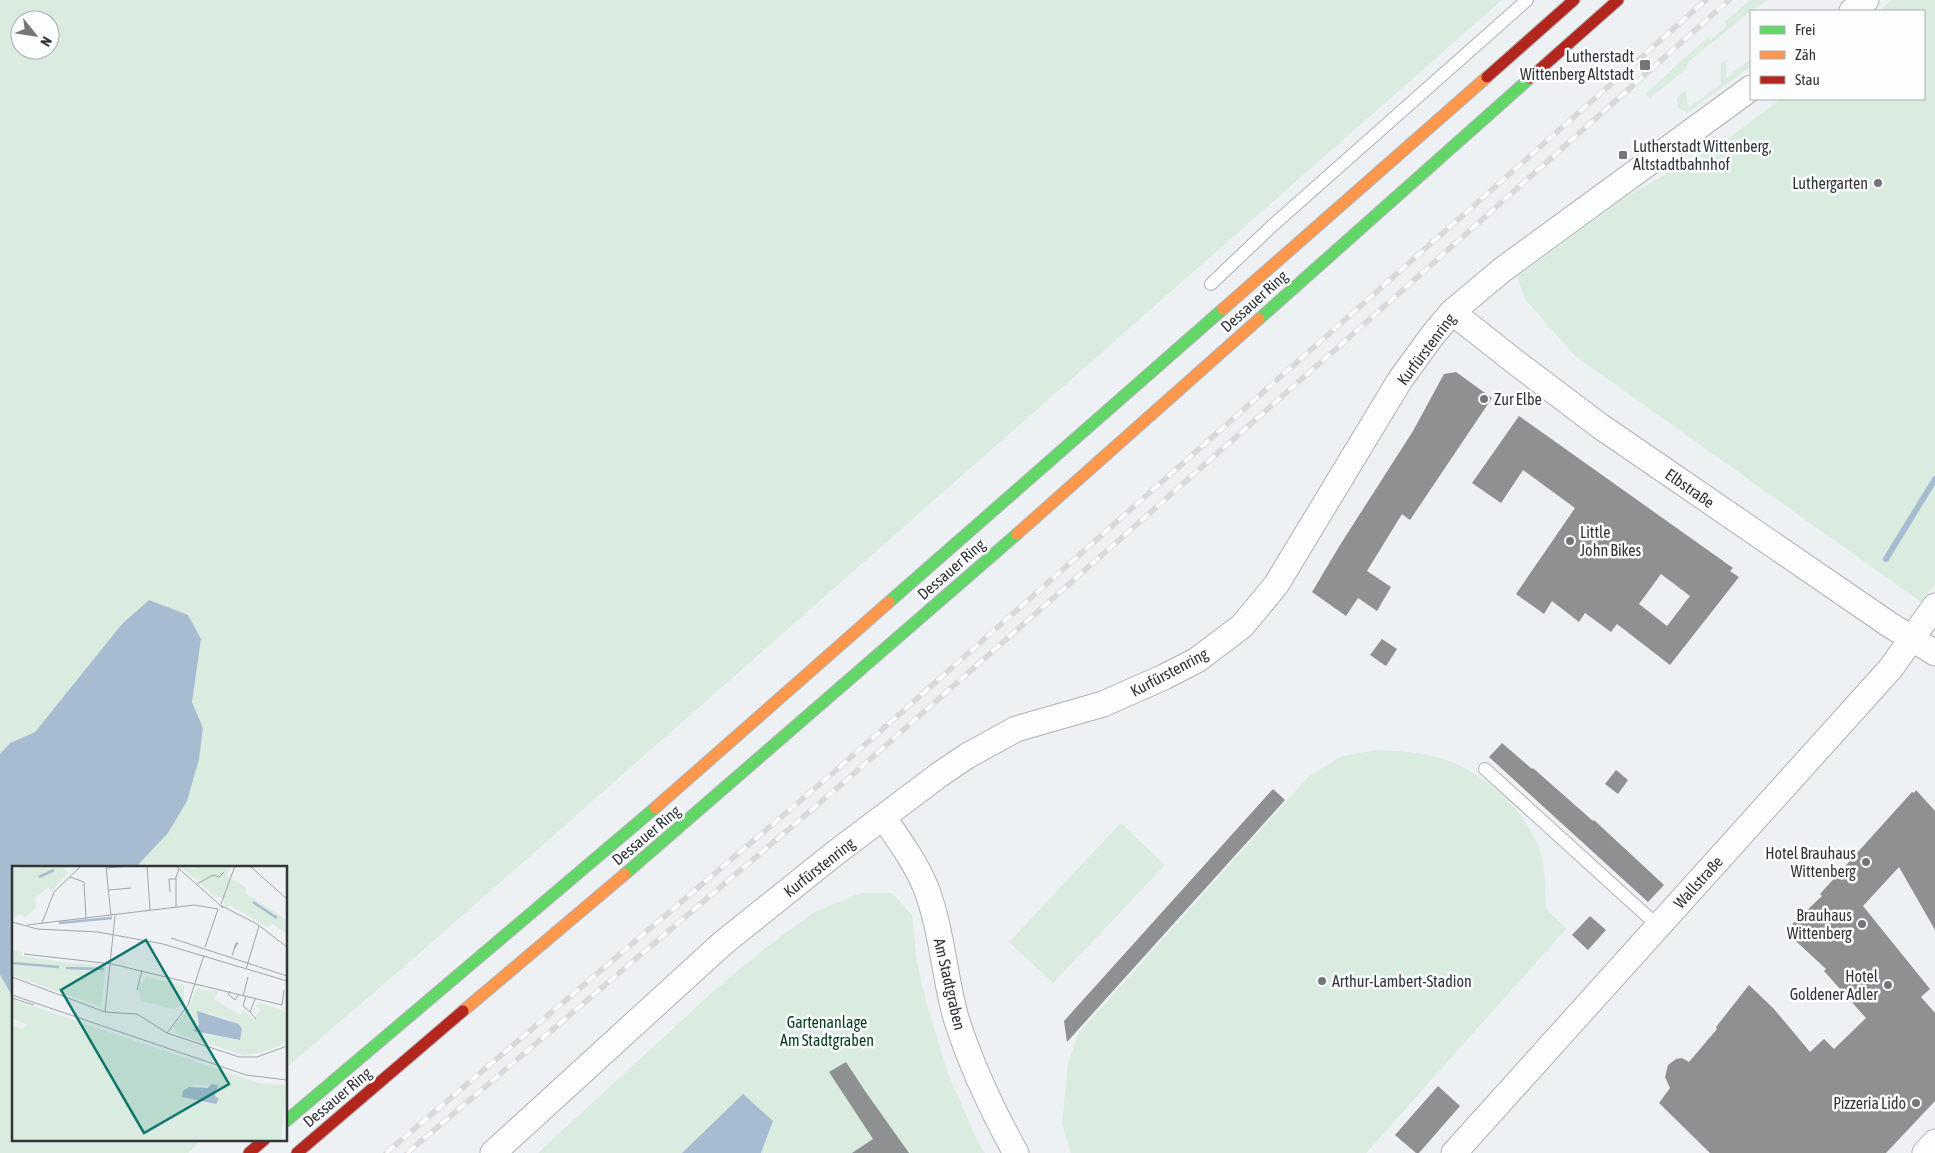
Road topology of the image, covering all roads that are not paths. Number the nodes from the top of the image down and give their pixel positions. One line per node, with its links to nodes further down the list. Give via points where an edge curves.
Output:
1 (1527, 0): 7 (lane)
2 (1574, 0): 15 (main road, Dessauer Ring, via 692,776)
3 (1618, 0): 19 (main road, Dessauer Ring, via 713,799)
4 (1866, 0): 5 (street)
5 (1853, 10)
6 (1750, 89): 8 (street, Kurfürstenring, via 1502,270)
7 (1211, 284)
8 (1452, 312): 10 (street, Elbstraße, via 1600,426); 13 (street, Kurfürstenring, via 1400,380 1276,585 1242,626 1197,660 1129,694 1004,735 967,756)
9 (1935, 606): 10 (street, Wallstraße)
10 (1913, 639): 11 (street, Elbstraße); 14 (street, Wallstraße, via 1885,675)
11 (1935, 653)
12 (1485, 768): 14 (lane)
13 (883, 817): 20 (street, Kurfürstenring, via 716,949); 21 (street, Am Stadtgraben, via 926,888 948,988 964,1042 988,1100)
14 (1658, 926): 22 (street, Wallstraße)
15 (288, 1119)
16 (264, 1140): 18 (main road)
17 (1935, 1142): 23 (street)
18 (249, 1153)
19 (297, 1153)
20 (493, 1153)
21 (1016, 1153)
22 (1454, 1153)
23 (1925, 1153)

